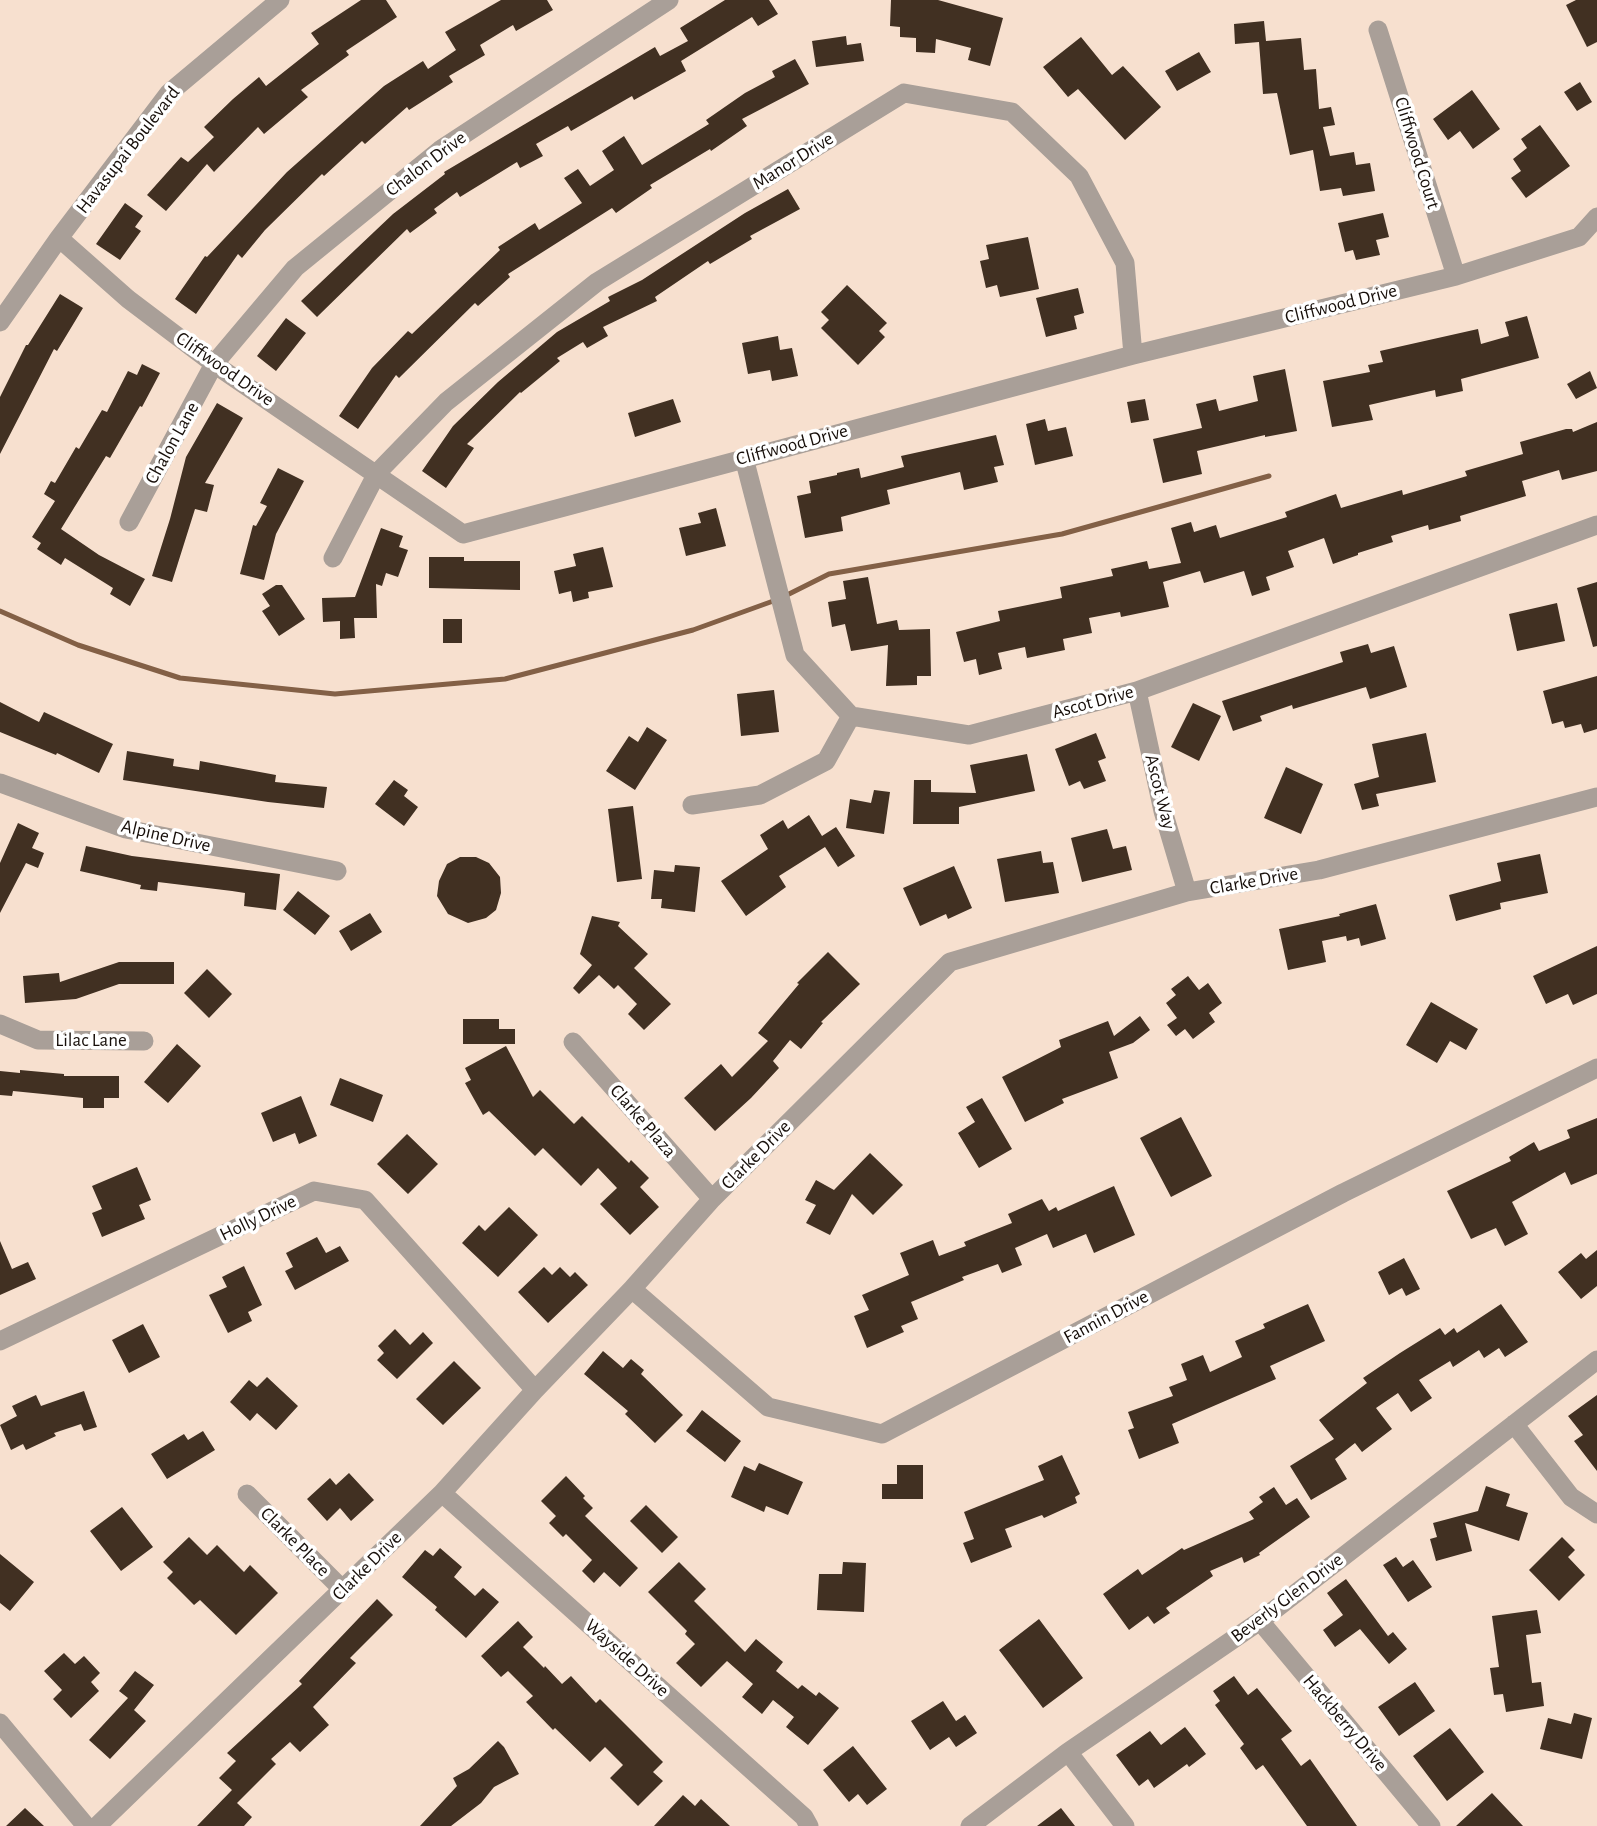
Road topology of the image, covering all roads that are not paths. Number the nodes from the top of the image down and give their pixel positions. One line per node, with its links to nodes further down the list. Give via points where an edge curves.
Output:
1 (280, 0): 5 (street, Havasupai Boulevard, via 169,93)
2 (669, 0): 9 (street, Chalon Drive, via 440,150 295,268)
3 (1378, 30): 6 (street, Cliffwood Court)
4 (1597, 217): 6 (street, Cliffwood Drive, via 1579,237)
5 (59, 238): 7 (street, Havasupai Boulevard); 9 (street, Cliffwood Drive, via 128,299)
6 (1456, 276): 8 (street, Cliffwood Drive)
7 (0, 321)
8 (1133, 355): 10 (street, Cliffwood Drive); 11 (street, Manor Drive, via 1125,263 1079,176 1012,113 904,93 597,282 446,402)
9 (215, 364): 11 (street, Cliffwood Drive); 12 (street, Chalon Lane)
10 (744, 458): 11 (street, Cliffwood Drive, via 463,534); 16 (street, via 795,655)
11 (377, 473): 14 (street, Manor Drive)
12 (129, 522)
13 (1597, 525): 15 (street, Ascot Drive)
14 (333, 558)
15 (1137, 691): 16 (street, Ascot Drive, via 969,735); 21 (street, Ascot Way, via 1163,811)
16 (850, 716): 19 (street, via 827,761 760,795)
17 (0, 783): 20 (street, Alpine Drive, via 126,829)
18 (1597, 797): 21 (street, Clarke Drive, via 1319,870)
19 (692, 805)
20 (337, 872)
21 (1188, 892): 26 (street, Clarke Drive, via 950,961)
22 (0, 1024): 23 (street, Lilac Lane, via 38,1040)
23 (144, 1041)
24 (573, 1042): 26 (street, Clarke Plaza)
25 (1597, 1068): 27 (street, Fannin Drive, via 1343,1193 882,1434 768,1407)
26 (712, 1199): 27 (street, Clarke Drive)
27 (632, 1289): 30 (street, Clarke Drive)
28 (0, 1342): 30 (street, Holly Drive, via 314,1191 365,1200)
29 (1597, 1360): 31 (street, Beverly Glen Drive)
30 (535, 1390): 32 (street, Clarke Drive)
31 (1514, 1424): 34 (street, via 1571,1497); 36 (street, Beverly Glen Drive)
32 (442, 1493): 35 (street, Clarke Drive); 41 (street, Wayside Drive)
33 (247, 1494): 35 (street, Clarke Place)
34 (1597, 1514)
35 (343, 1590): 40 (street, Clarke Drive)
36 (1259, 1620): 38 (street, Beverly Glen Drive); 44 (street, Hackberry Drive)
37 (0, 1723): 39 (street)
38 (1068, 1752): 42 (street, Beverly Glen Drive); 43 (street)
39 (86, 1826)
40 (97, 1826)
41 (809, 1826)
42 (970, 1826)
43 (1125, 1826)
44 (1431, 1826)

